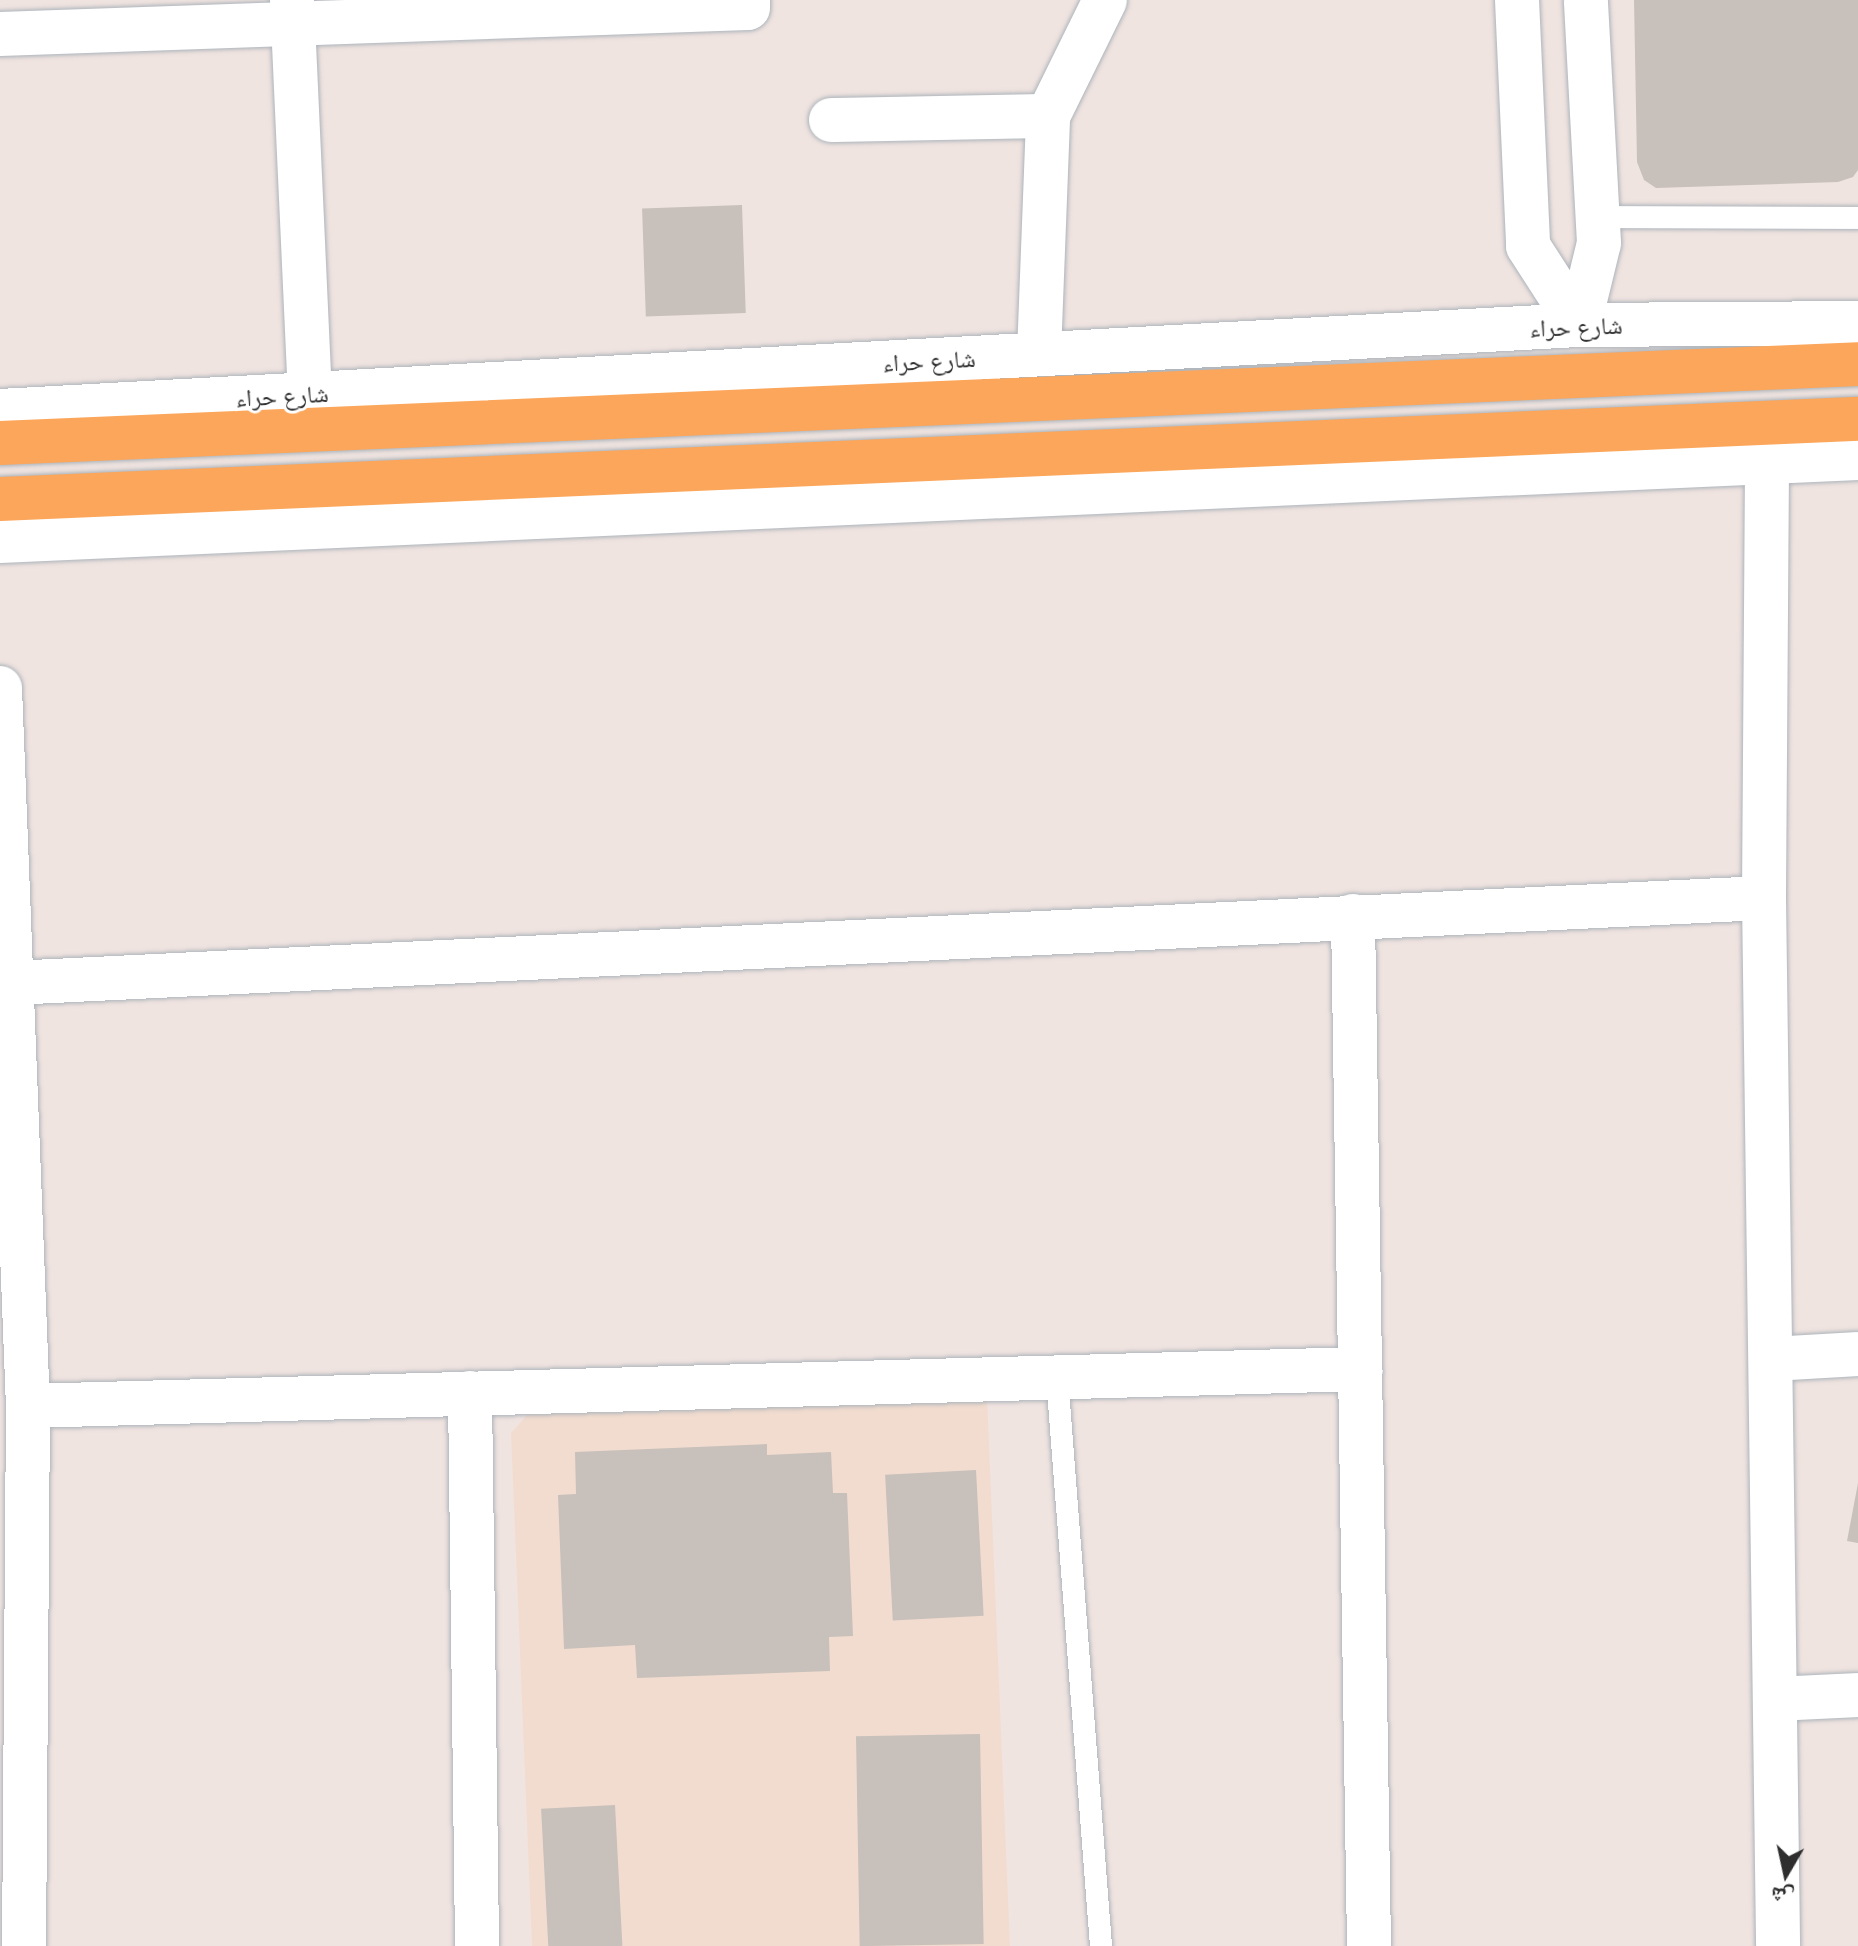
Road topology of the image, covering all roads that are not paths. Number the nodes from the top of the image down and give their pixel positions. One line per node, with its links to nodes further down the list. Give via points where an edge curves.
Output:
1 (748, 0): 5 (street, via 748,8)
2 (1105, 0): 7 (street)
3 (1517, 0): 12 (street, via 1528,246)
4 (1586, 0): 9 (street)
5 (292, 12): 6 (street); 15 (street)
6 (0, 34)
7 (1048, 116): 8 (street); 13 (street)
8 (831, 120)
9 (1598, 217): 10 (lane); 12 (street, via 1599,243)
10 (1858, 218)
11 (1858, 323): 12 (street, شارع حراء)
12 (1579, 325): 13 (street, شارع حراء)
13 (1039, 354): 15 (street, شارع حراء)
14 (1858, 364): 18 (main road, شارع حراء)
15 (310, 393): 16 (street, شارع حراء)
16 (0, 411)
17 (1858, 419): 21 (main road)
18 (0, 443)
19 (1858, 458): 20 (street)
20 (1767, 466): 22 (street); 24 (street)
21 (0, 499)
22 (0, 541)
23 (0, 688): 26 (street)
24 (1764, 898): 25 (street); 28 (street)
25 (1353, 916): 26 (street); 29 (street)
26 (12, 983): 32 (street)
27 (1858, 1354): 28 (street)
28 (1772, 1359): 34 (street)
29 (1360, 1369): 30 (street); 38 (street)
30 (1057, 1377): 31 (street); 37 (lane)
31 (470, 1393): 32 (street); 36 (street)
32 (28, 1406): 35 (street)
33 (1858, 1695): 34 (street)
34 (1776, 1699): 39 (street)
35 (24, 1946)
36 (477, 1946)
37 (1101, 1946)
38 (1369, 1946)
39 (1778, 1946)

